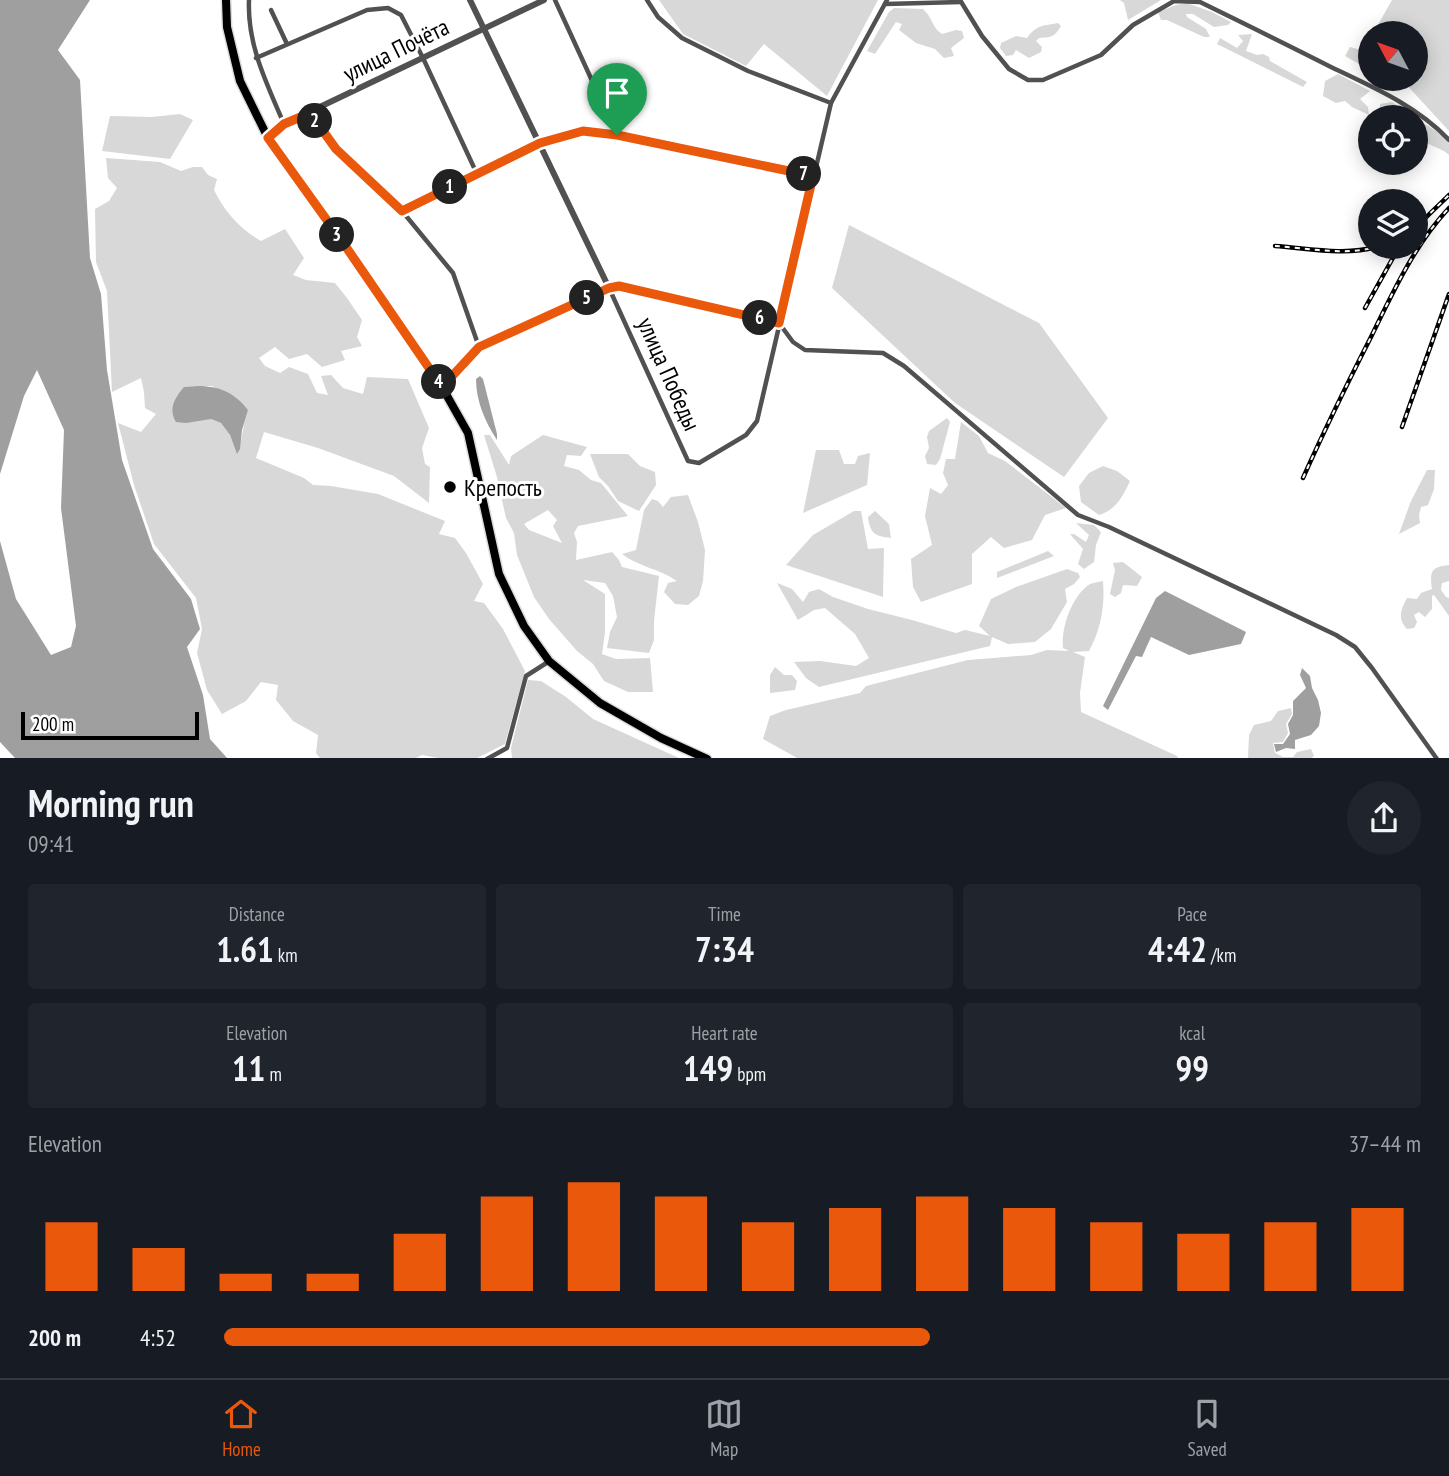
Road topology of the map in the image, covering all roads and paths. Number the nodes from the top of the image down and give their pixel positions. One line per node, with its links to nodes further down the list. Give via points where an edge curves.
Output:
1 (226, 0): 18 (main road, via 240,81)
2 (249, 0): 12 (street)
3 (470, 0): 10 (street, улица Победы)
4 (544, 0): 10 (street, улица Почёта)
5 (555, 0): 17 (street)
6 (647, 0): 14 (street, via 682,38 748,71)
7 (960, 1): 8 (street); 19 (street, via 1009,69 1028,80 1044,80 1101,55 1132,25 1174,1 1200,2 1376,89 1438,128)
8 (886, 2): 14 (street)
9 (271, 10): 11 (street)
10 (484, 29): 13 (street, улица Почёта); 20 (street, улица Победы)
11 (287, 44): 12 (street); 13 (street, via 367,10 387,8 401,15)
12 (257, 58): 16 (street)
13 (423, 58): 15 (street, улица Почёта); 21 (street)
14 (831, 103): 22 (street)
15 (310, 113): 16 (street, улица Почёта); 23 (street, via 336,149)
16 (284, 124): 18 (street, улица Почёта)
17 (617, 135): 20 (street, via 583,131); 22 (street)
18 (268, 138): 27 (main road)
19 (1449, 140)
20 (540, 143): 21 (street); 24 (street, улица Победы)
21 (477, 174): 23 (street)
22 (813, 176): 25 (street)
23 (402, 211): 26 (street, via 453,273)
24 (609, 288): 25 (street, via 619,286); 25 (street, улица Победы, via 688,461 699,463 746,435 757,421); 26 (street)
25 (779, 323): 31 (street, via 793,342 805,349 883,353 1079,515 1355,647)
26 (479, 347): 27 (street)
27 (442, 387): 28 (main road, via 468,433 499,574 524,626)
28 (549, 661): 29 (street, via 526,676 507,748); 30 (main road, via 600,703)
29 (487, 758)
30 (707, 758)
31 (1437, 758)

